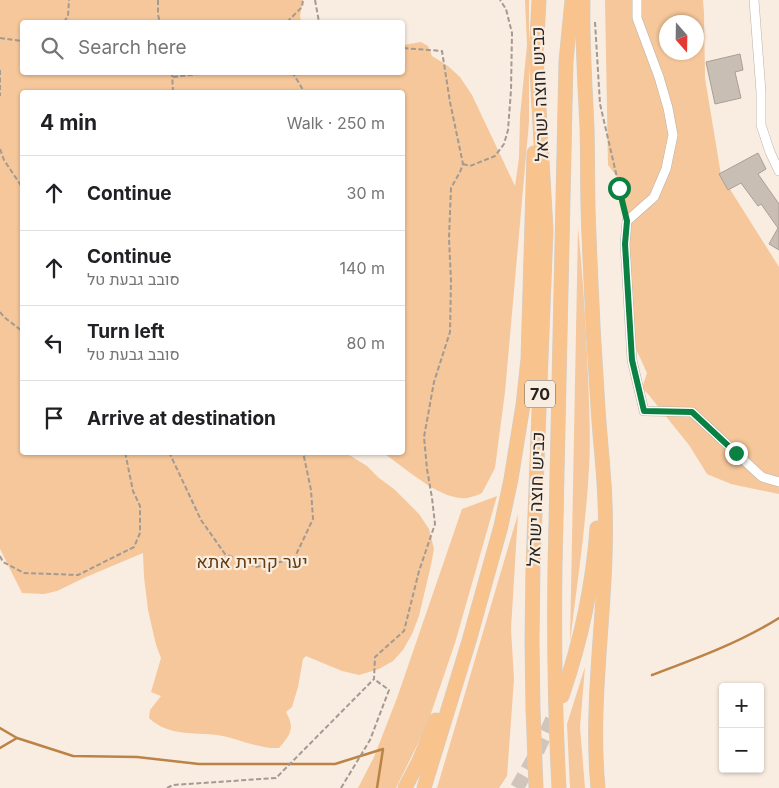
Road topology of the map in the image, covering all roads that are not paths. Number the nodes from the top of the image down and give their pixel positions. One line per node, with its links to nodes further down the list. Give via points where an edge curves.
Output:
1 (539, 0): 6 (highway, כביש חוצה ישראל / 70)
2 (572, 0): 15 (highway, כביש חוצה ישראל / 70, via 566,61 554,650)
3 (583, 0): 8 (highway, via 589,234)
4 (637, 0): 9 (street, via 637,18 659,77 673,135 666,169 654,197 627,221 625,244 632,360 644,411 692,412 762,477)
5 (754, 0): 7 (street, via 761,125)
6 (536, 54): 10 (highway, via 528,359 523,405 501,526); 14 (highway, כביש חוצה ישראל / 70, via 546,230 533,585)
7 (779, 171)
8 (598, 411): 11 (highway, via 600,483 594,562 587,607); 16 (highway, via 606,538 595,722)
9 (779, 482)
10 (469, 641): 12 (highway); 13 (highway)
11 (562, 696)
12 (405, 788)
13 (424, 788)
14 (536, 788)
15 (559, 788)
16 (598, 788)

